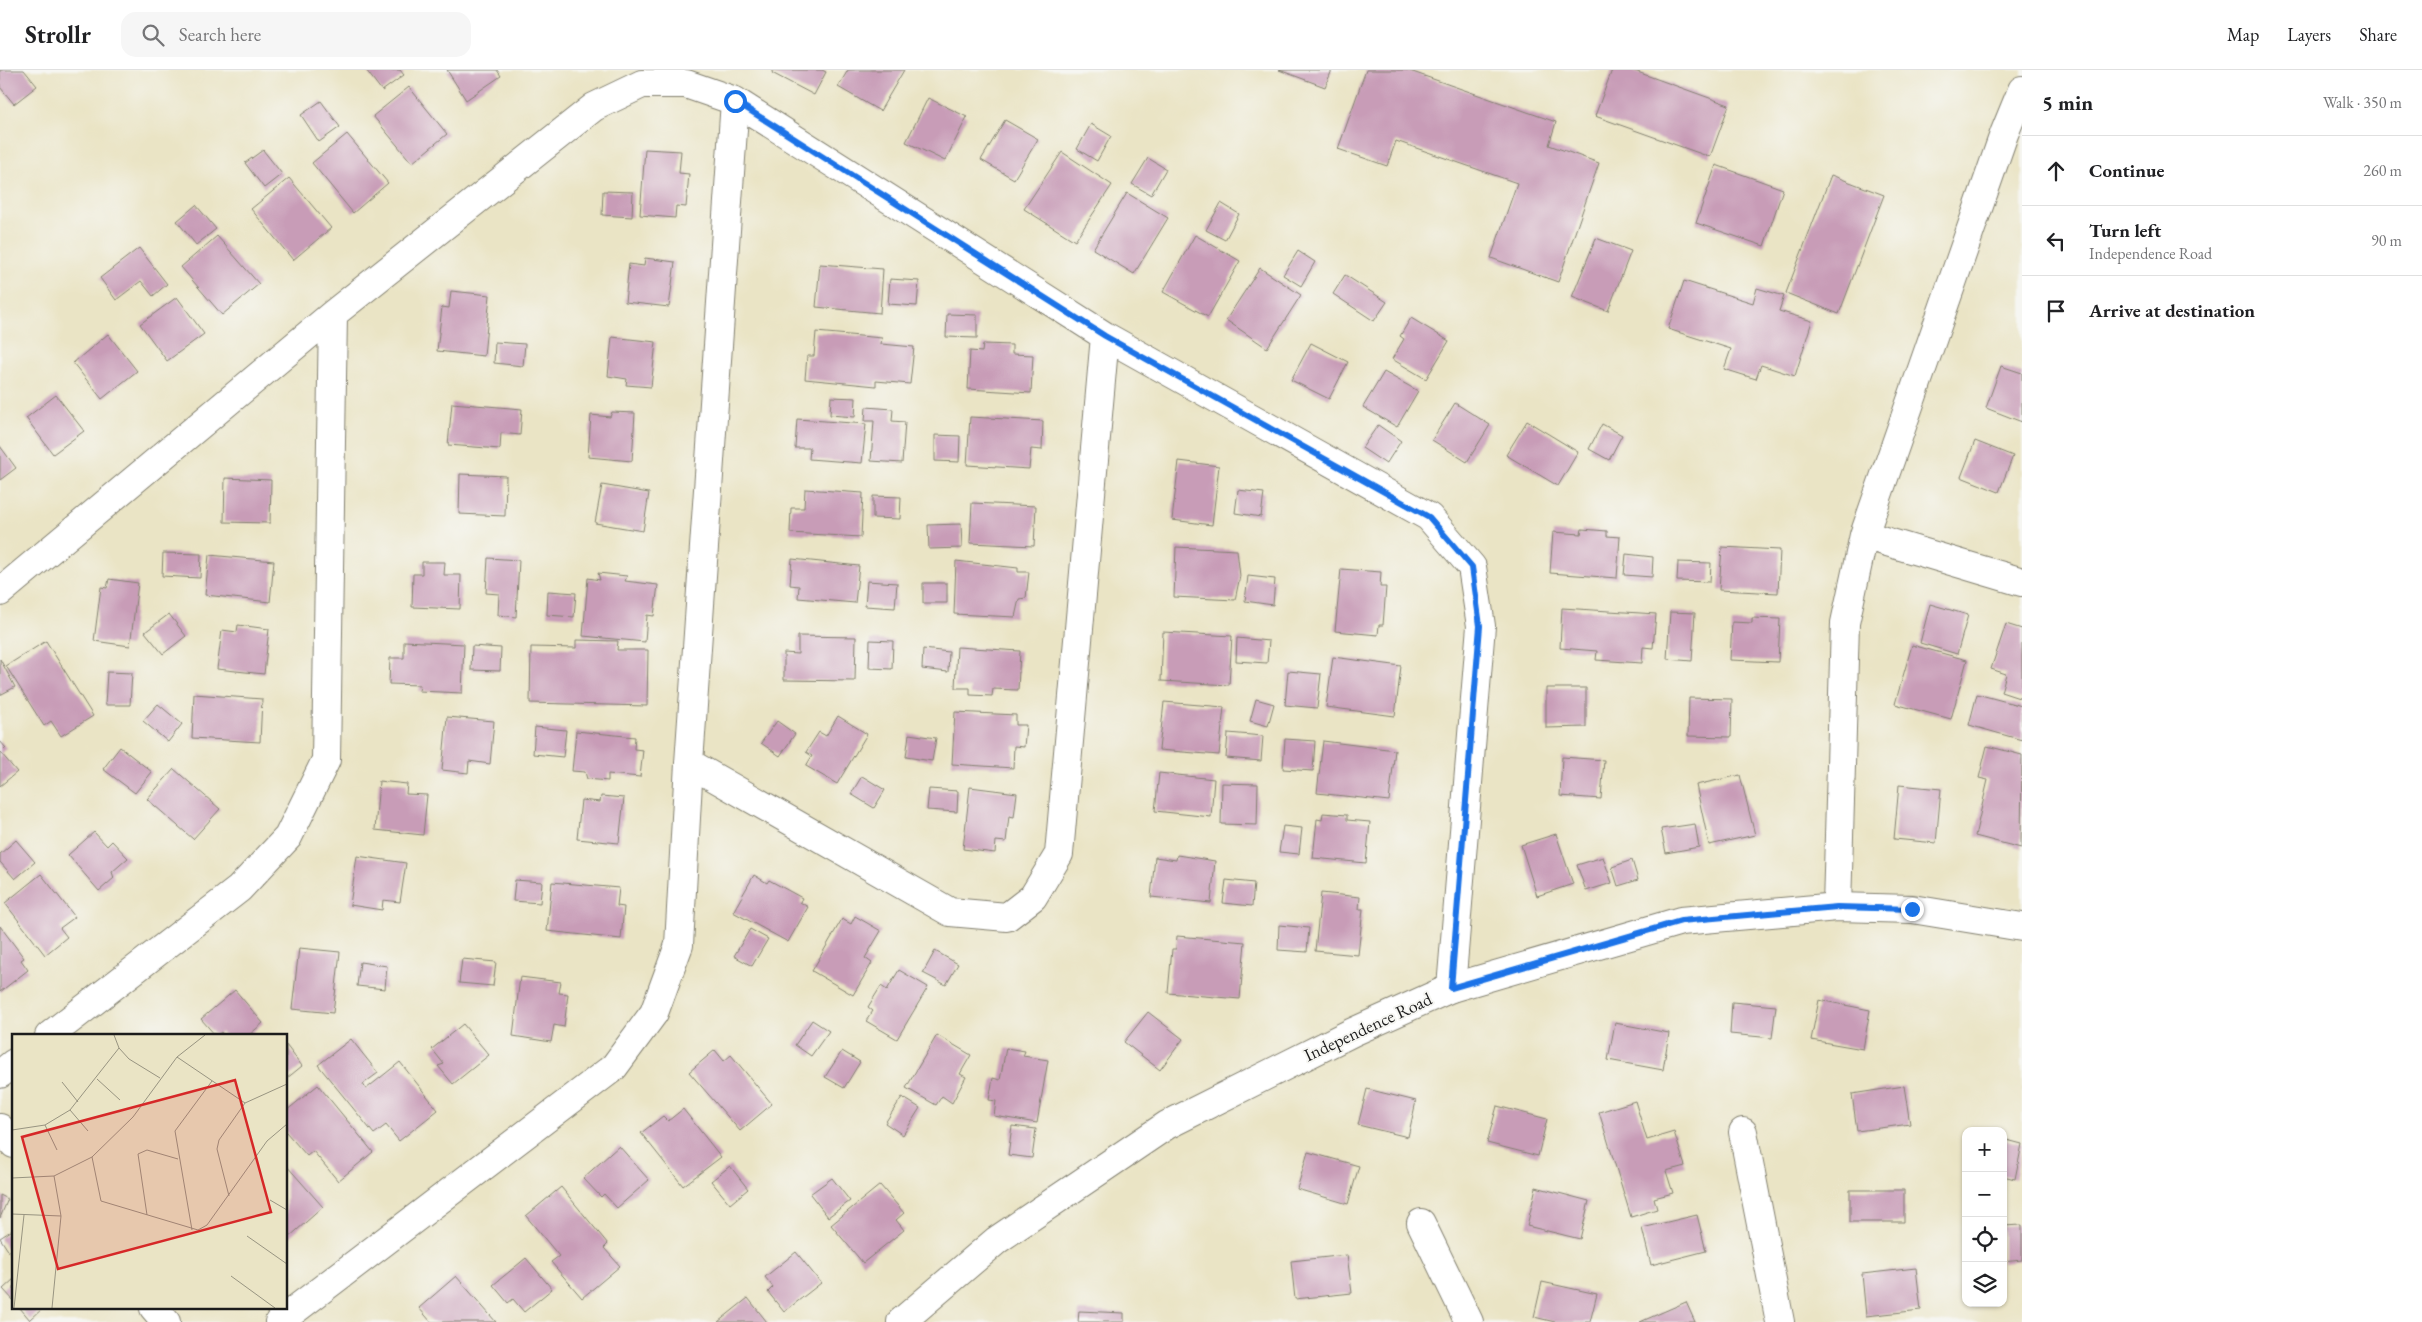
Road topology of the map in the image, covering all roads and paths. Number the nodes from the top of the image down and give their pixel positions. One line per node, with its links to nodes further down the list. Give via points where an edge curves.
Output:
1 (2022, 90): 5 (street)
2 (735, 101): 3 (street, via 686,84 642,84 594,107); 4 (street); 8 (street)
3 (333, 314): 7 (street); 12 (street, via 326,760 288,838 239,889)
4 (1105, 336): 8 (street, via 1060,854 1033,898 1007,917 950,912); 11 (street, via 1429,517 1472,567 1480,626)
5 (1864, 535): 6 (street); 9 (street, via 1845,623)
6 (2022, 582)
7 (0, 592)
8 (688, 763): 21 (street, via 679,945 654,1013 614,1067)
9 (1837, 907): 10 (street, Independence Road, via 1912,909); 11 (street, Independence Road, via 1681,921)
10 (2022, 927)
11 (1451, 988): 22 (street, Independence Road, via 1353,1032 1166,1125 997,1240)
12 (52, 1034)
13 (12, 1065): 14 (street)
14 (0, 1074)
15 (0, 1128): 17 (street)
16 (1742, 1132): 24 (street)
17 (12, 1142)
18 (1421, 1223): 23 (street)
19 (156, 1310): 20 (street)
20 (166, 1322)
21 (279, 1322)
22 (901, 1322)
23 (1469, 1322)
24 (1780, 1322)

